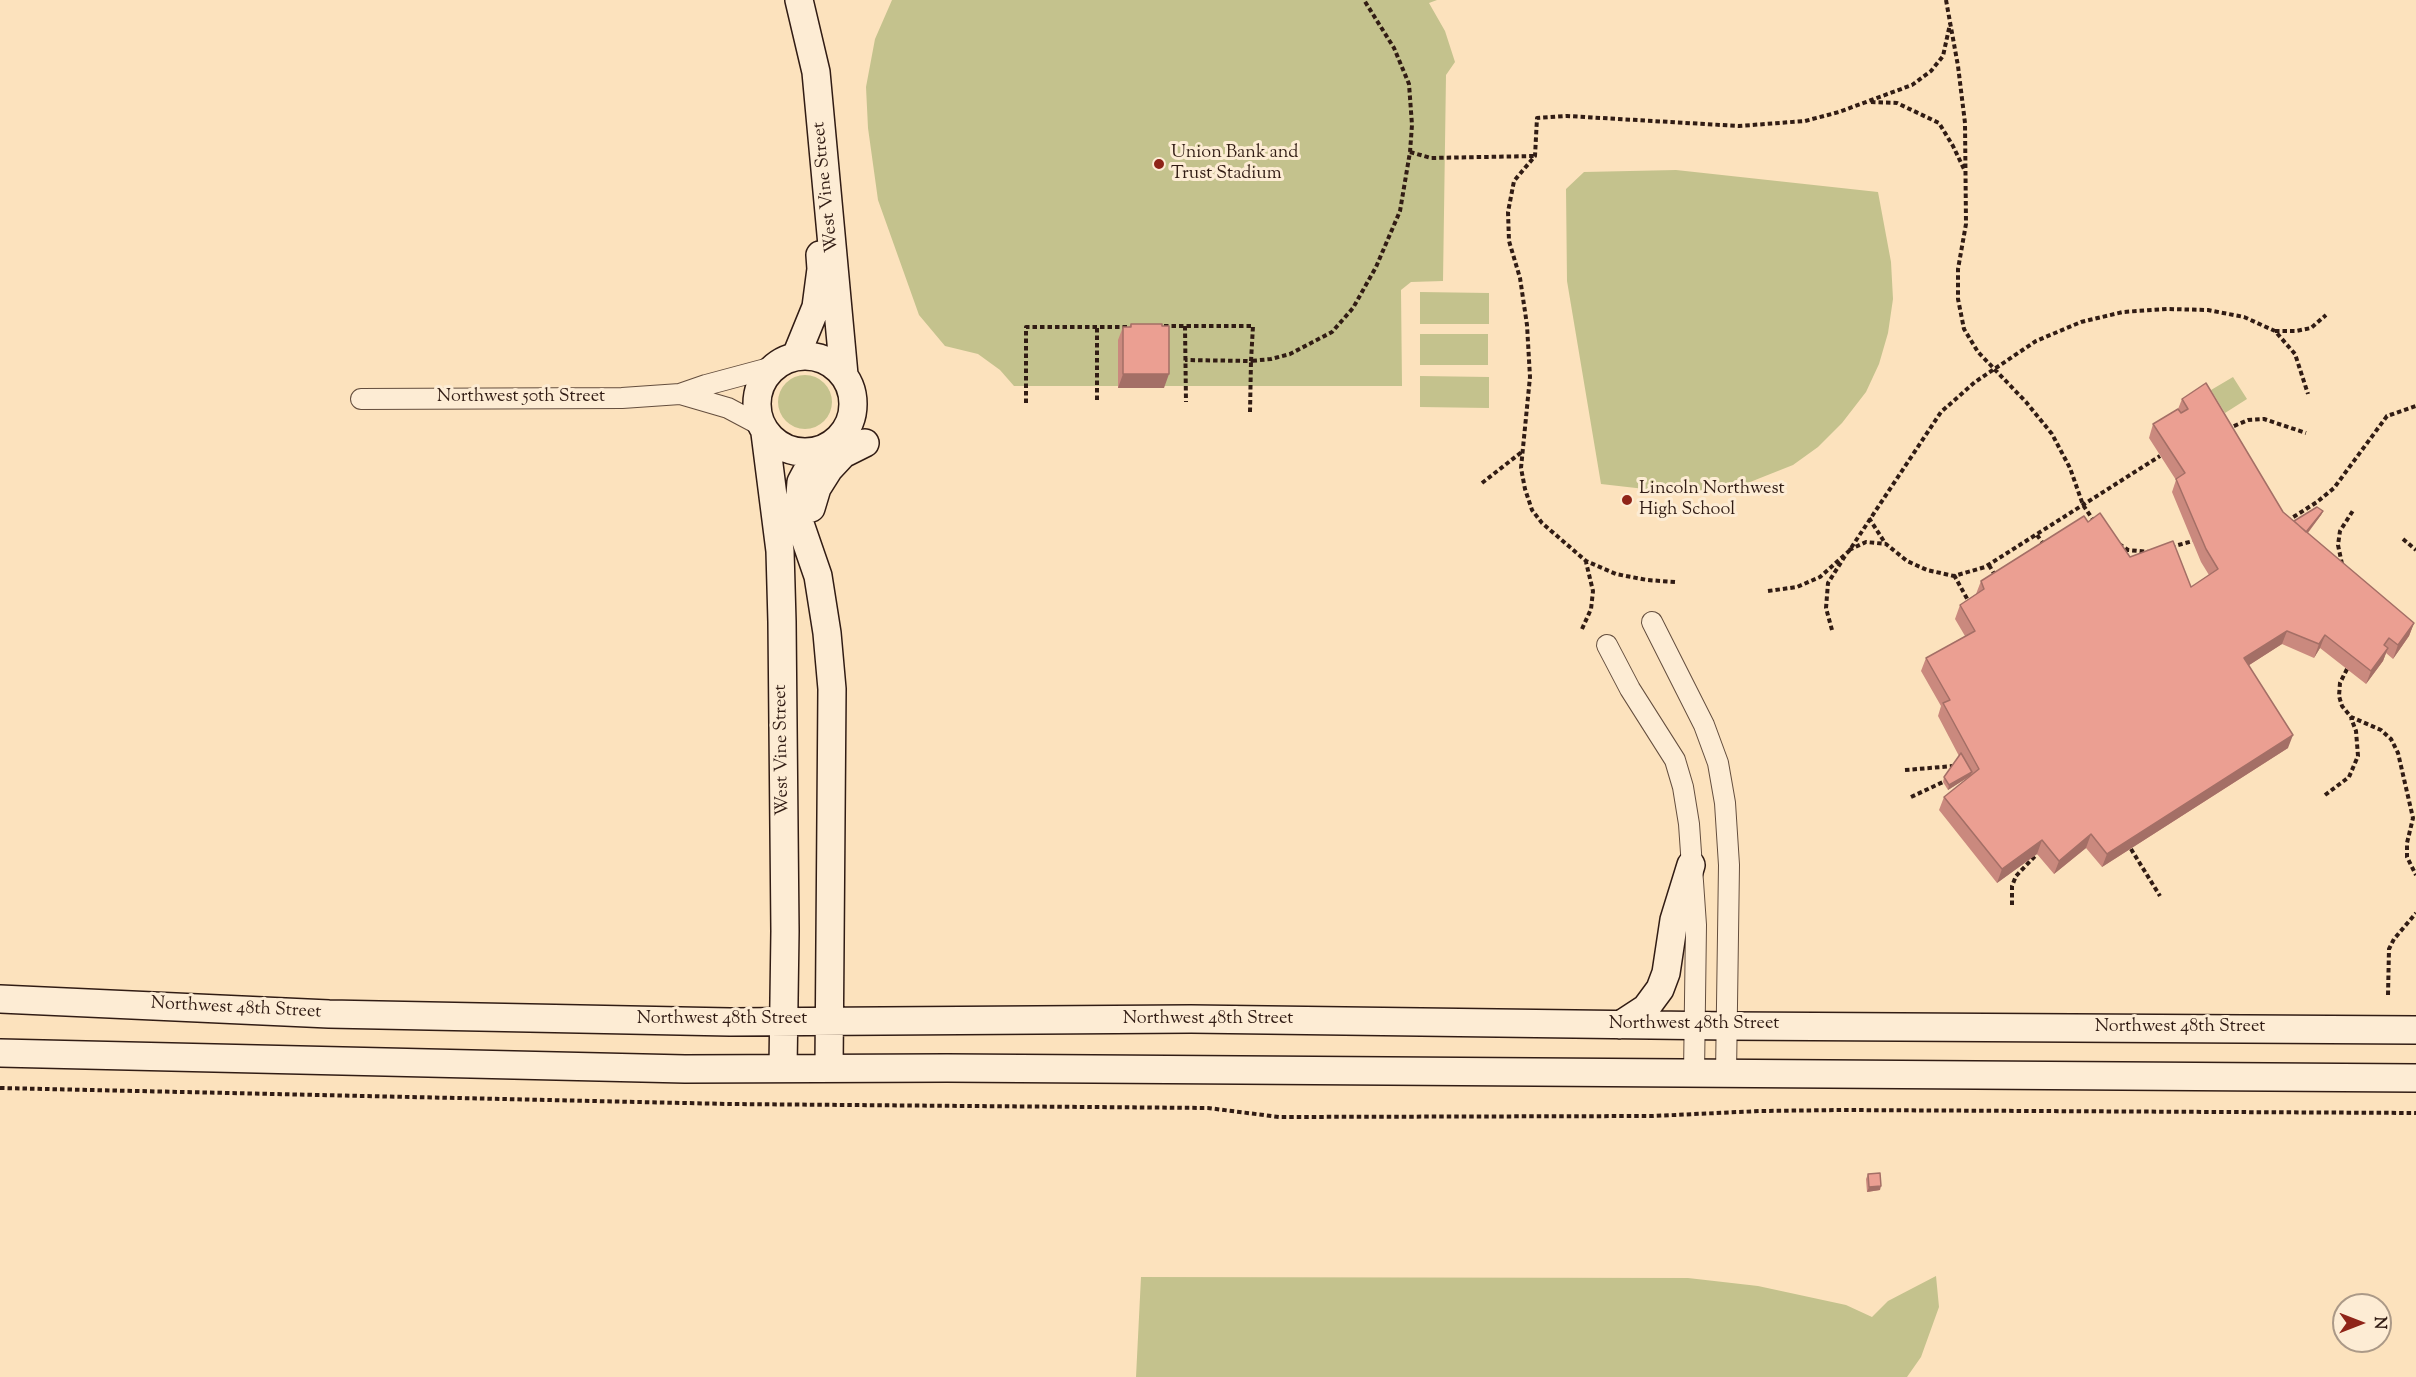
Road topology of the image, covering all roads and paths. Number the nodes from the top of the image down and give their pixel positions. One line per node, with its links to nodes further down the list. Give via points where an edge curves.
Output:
1 (798, 0): 16 (main road, West Vine Street, via 821,269 816,307); 19 (main road, West Vine Street, via 816,72)
2 (1364, 0): 6 (path, via 1394,48 1409,84)
3 (1946, 0): 4 (path)
4 (1950, 24): 5 (path, via 1943,56 1931,71 1912,86); 8 (path, via 1965,123)
5 (1868, 101): 7 (path, via 1805,121 1739,126 1567,116 1537,118); 8 (path, via 1897,103 1939,123)
6 (1410, 152): 7 (path, via 1431,158); 17 (path, via 1400,211 1353,308 1332,332 1290,354)
7 (1535, 156): 32 (path, via 1514,181 1508,212 1509,241 1521,278 1527,325 1530,377)
8 (1967, 174): 18 (path, via 1958,299 1964,329 1978,352)
9 (2326, 315): 14 (path, via 2312,328)
10 (1163, 326): 11 (path)
11 (1185, 326): 15 (path); 17 (path, via 1253,326)
12 (1097, 327): 13 (path); 23 (path); 25 (path, via 1026,327)
13 (1141, 327)
14 (2275, 331): 18 (path, via 2244,317 2208,310 2123,312 2081,322 2036,341); 21 (path, via 2295,354)
15 (1185, 360): 17 (path); 24 (path)
16 (785, 361): 19 (main road, via 809,356 822,359); 20 (street, Northwest 50th Street); 28 (main road, via 763,379 757,394 756,410)
17 (1251, 361): 27 (path)
18 (1995, 369): 36 (path, via 2052,434); 38 (path, via 1941,412)
19 (844, 375): 33 (main road, via 851,390 851,419 835,442)
20 (680, 394): 22 (street, Northwest 50th Street, via 622,398); 28 (street, Northwest 50th Street, via 728,408)
21 (2308, 394)
22 (361, 399)
23 (1097, 400)
24 (1185, 402)
25 (1026, 403)
26 (2416, 406): 40 (path, via 2387,416 2334,488)
27 (1250, 412)
28 (763, 429): 33 (main road, via 776,444 788,450); 80 (main road, West Vine Street, via 780,551)
29 (2222, 432): 30 (path, via 2236,423 2264,419)
30 (2306, 433)
31 (865, 443): 51 (main road, via 843,454 817,488 811,507)
32 (1523, 451): 35 (path); 52 (path, via 1523,478 1532,510)
33 (816, 452): 51 (main road, via 801,482 799,498 798,518)
34 (2160, 456): 36 (path)
35 (1482, 483)
36 (2083, 505): 39 (path); 41 (path)
37 (2354, 509): 54 (path, via 2340,531 2338,545)
38 (1869, 518): 45 (path); 48 (path)
39 (2096, 524)
40 (2278, 526)
41 (2037, 535): 47 (path); 53 (path)
42 (2403, 539): 50 (path)
43 (2111, 540): 49 (path, via 2128,550)
44 (2193, 542): 46 (path)
45 (1886, 544): 48 (path, via 1866,542); 55 (path, via 1907,561)
46 (2171, 547)
47 (2047, 549)
48 (1849, 550): 58 (path, via 1820,577 1797,587); 62 (path, via 1828,583 1826,608)
49 (2159, 550)
50 (2416, 550)
51 (811, 551): 81 (main road, via 827,633 832,689)
52 (1586, 561): 57 (path, via 1616,574); 61 (path, via 1593,591 1591,609)
53 (1989, 565): 55 (path); 56 (path)
54 (2343, 568)
55 (1954, 575): 59 (path)
56 (1998, 580)
57 (1675, 582)
58 (1768, 591)
59 (1972, 607)
60 (1652, 622): 84 (street, via 1704,725 1718,763 1729,865)
61 (1582, 629)
62 (1832, 630)
63 (1607, 645): 73 (street, via 1675,760 1689,824)
64 (2347, 669): 65 (path, via 2338,696)
65 (2351, 717): 69 (path, via 2358,756 2349,777); 74 (path, via 2381,730 2398,753 2413,818 2407,857)
66 (1954, 766): 67 (path)
67 (1905, 770)
68 (1943, 782): 70 (path)
69 (2325, 795)
70 (1911, 797)
71 (2131, 849): 75 (path)
72 (2037, 854): 76 (path, via 2016,876)
73 (1691, 865): 82 (main road, via 1674,920 1660,989 1646,1008); 83 (street, via 1696,925)
74 (2416, 875)
75 (2160, 896)
76 (2012, 905)
77 (2416, 913): 78 (path, via 2389,949)
78 (2388, 995)
79 (0, 999): 80 (main road, Northwest 48th Street, via 329,1014)
80 (784, 1020): 81 (main road, Northwest 48th Street); 87 (main road, West Vine Street)
81 (830, 1021): 82 (main road, Northwest 48th Street, via 1191,1019); 88 (main road)
82 (1620, 1025): 83 (main road, Northwest 48th Street)
83 (1696, 1026): 84 (main road, Northwest 48th Street); 89 (street)
84 (1728, 1026): 85 (main road, Northwest 48th Street); 90 (street)
85 (2416, 1030)
86 (0, 1053): 87 (main road, via 443,1065)
87 (783, 1068): 88 (main road)
88 (830, 1068): 89 (main road)
89 (1694, 1074): 90 (main road)
90 (1726, 1074): 91 (main road)
91 (2416, 1078)
92 (0, 1088): 93 (path, via 718,1104 1208,1108 1279,1117 1653,1116 1842,1110)
93 (2416, 1113)

